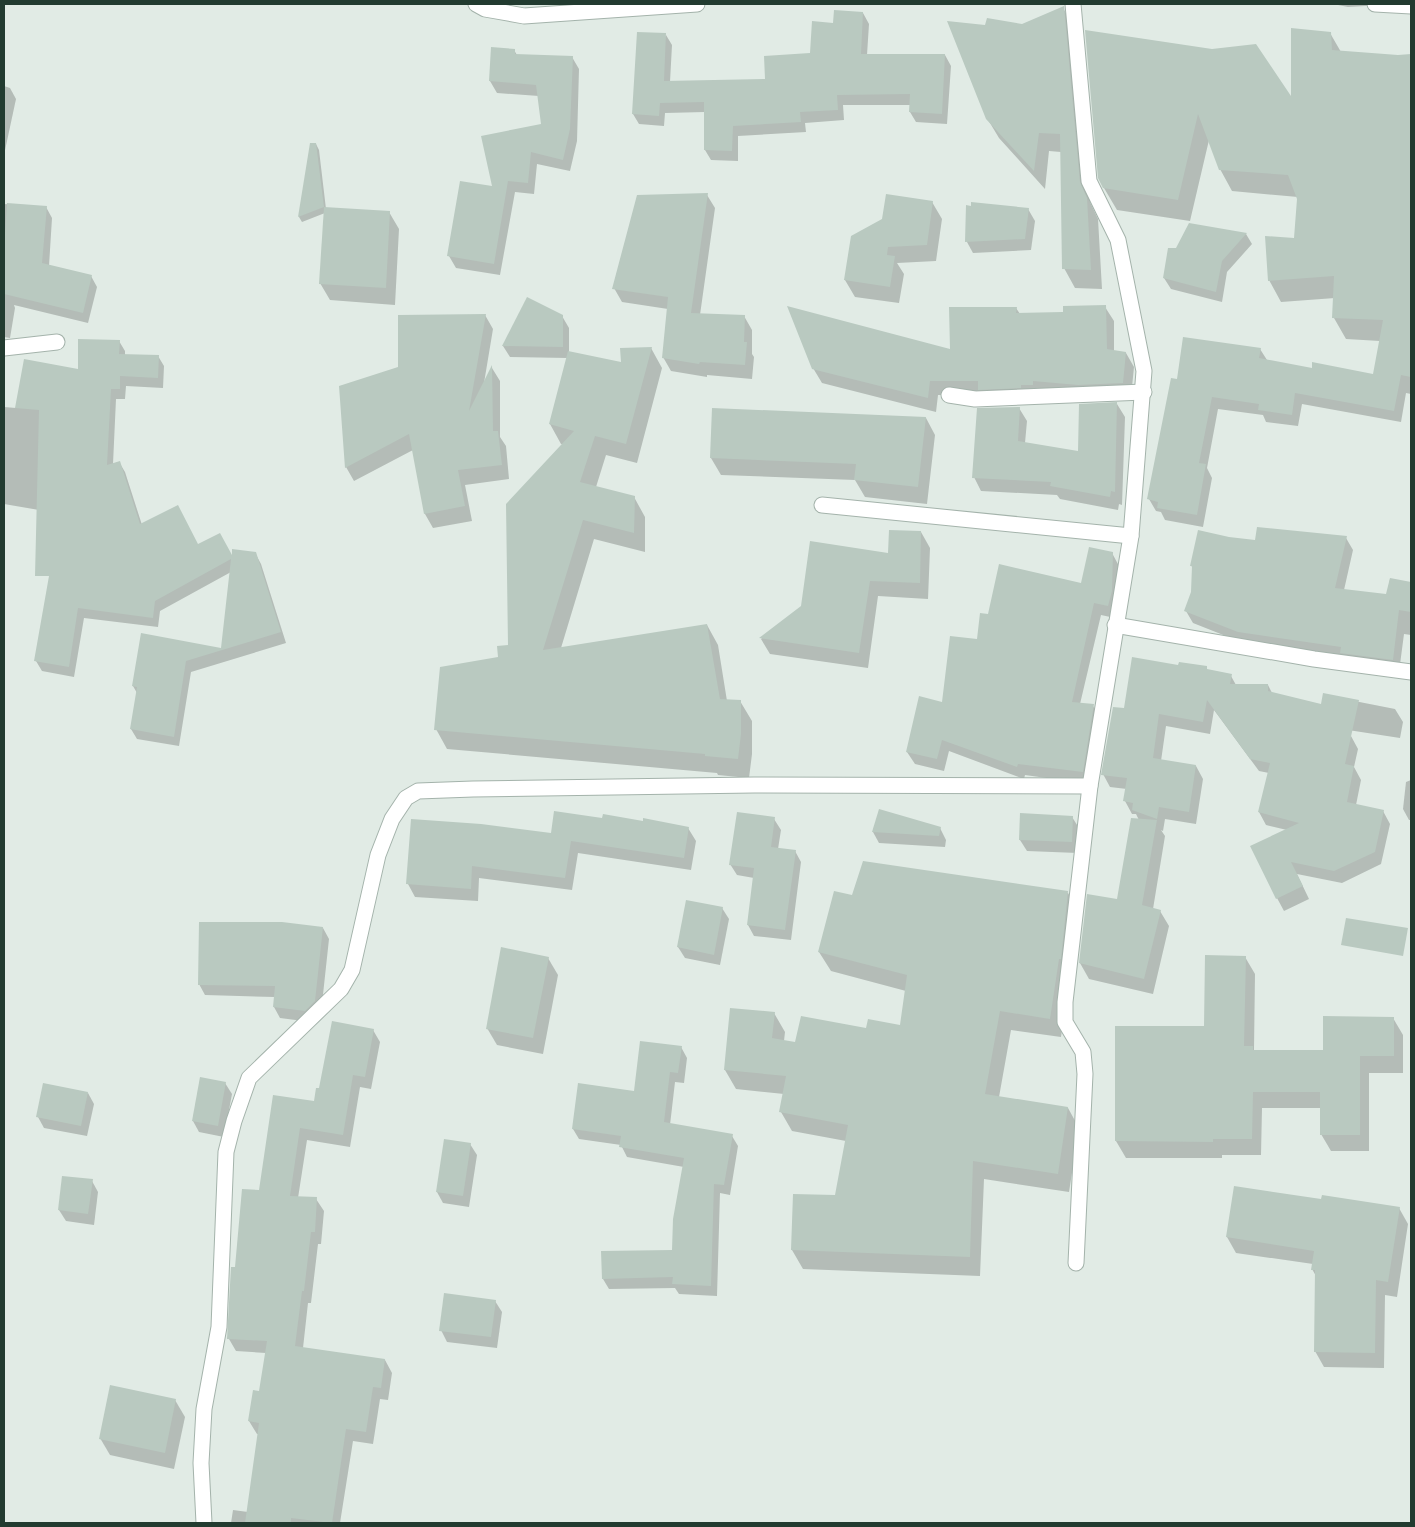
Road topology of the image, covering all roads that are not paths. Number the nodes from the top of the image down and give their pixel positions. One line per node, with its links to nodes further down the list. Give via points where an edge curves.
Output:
1 (476, 4): 2 (street, via 485,9 524,16)
2 (697, 4)
3 (1073, 4): 8 (street, via 1089,181 1118,240 1142,356)
4 (1374, 4): 5 (street)
5 (1411, 6)
6 (57, 342): 7 (street)
7 (4, 348)
8 (1144, 392): 9 (street, via 975,399); 11 (street)
9 (949, 395)
10 (822, 504): 11 (street)
11 (1131, 536): 12 (street)
12 (1115, 625): 13 (street); 14 (street)
13 (1411, 672)
14 (1090, 786): 15 (street, via 1065,1002 1066,1022 1083,1052 1085,1074); 16 (street, via 754,785 472,789 418,791 406,798 392,818 378,855 352,970 341,990 249,1078 234,1121 226,1152 219,1327 204,1409 201,1463)
15 (1076, 1263)
16 (204, 1523)

